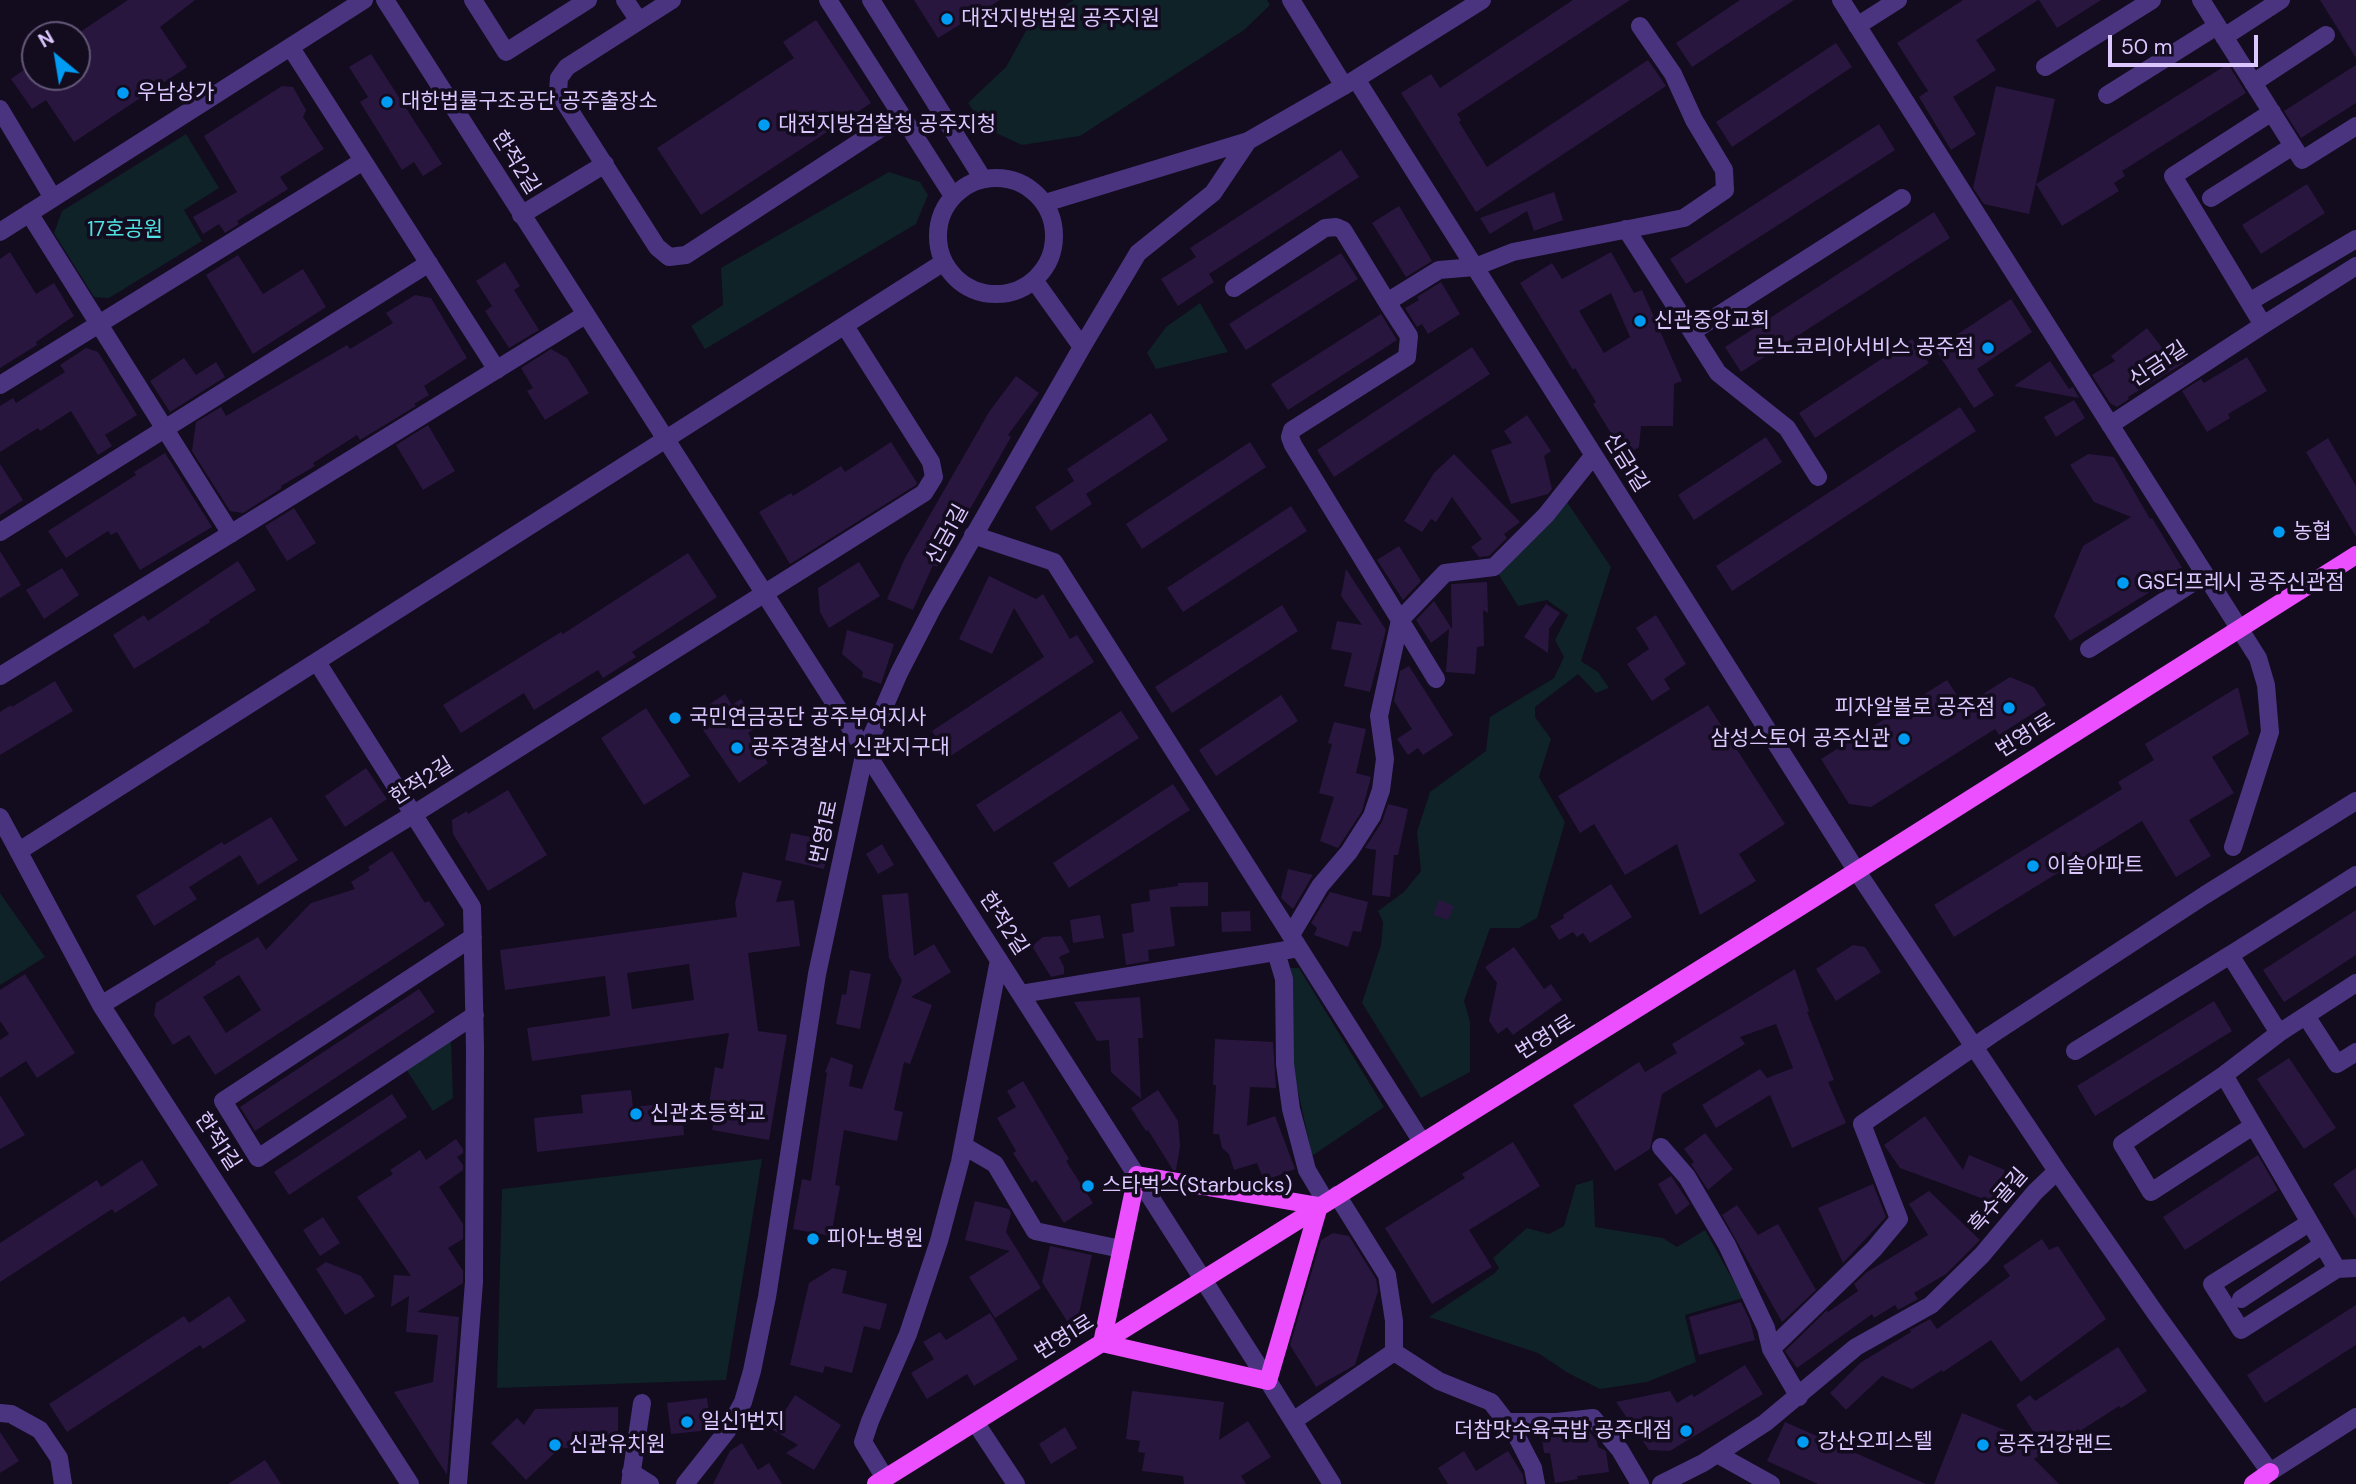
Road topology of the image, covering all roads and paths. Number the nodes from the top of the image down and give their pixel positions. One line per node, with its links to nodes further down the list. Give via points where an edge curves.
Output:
1 (364, 0): 21 (street)
2 (385, 0): 41 (street, 한적2길)
3 (473, 0): 4 (street, via 506,52)
4 (588, 0)
5 (625, 0): 16 (street)
6 (672, 0): 16 (street)
7 (828, 0): 28 (street)
8 (870, 0): 34 (street)
9 (1291, 0): 23 (street)
10 (1482, 0): 23 (street, 신금1길)
11 (1841, 0): 18 (street)
12 (1898, 0): 18 (street)
13 (2152, 0): 22 (street)
14 (2200, 0): 19 (street)
15 (2281, 0): 19 (street)
16 (639, 21): 33 (street, via 567,67 559,78 558,92)
17 (1640, 26): 42 (street, via 1673,74 1724,170 1725,190 1684,218)
18 (1857, 26): 61 (street)
19 (2220, 31): 24 (street); 25 (street)
20 (2326, 35): 24 (street)
21 (291, 48): 32 (street); 36 (street)
22 (2045, 67)
23 (1350, 82): 30 (street, 신금1길); 48 (street, 신금1길)
24 (2253, 83): 27 (street)
25 (2107, 95)
26 (0, 109): 36 (street)
27 (2272, 112): 31 (street); 52 (street, via 2173,176)
28 (901, 115): 33 (street, via 687,255 670,257 657,247); 35 (street)
29 (2356, 126): 31 (street, via 2302,160)
30 (1248, 141): 39 (street); 58 (street, 신금1길, via 1213,193 1138,253)
31 (2293, 146): 38 (street)
32 (363, 161): 46 (street); 54 (street)
33 (605, 164): 41 (street)
34 (983, 179): 35 (street); 39 (street, via 1017,181)
35 (953, 196): 45 (street, via 938,228)
36 (53, 198): 40 (street)
37 (1902, 198): 57 (street)
38 (2211, 198)
39 (1045, 203): 49 (street, via 1055,239 1051,258)
40 (29, 214): 43 (street); 54 (street)
41 (521, 215): 53 (street, 한적2길)
42 (1626, 229): 48 (street, via 1513,252); 57 (street)
43 (0, 232)
44 (2356, 239): 52 (street)
45 (944, 262): 49 (street, via 970,288 988,294 1008,293); 56 (street)
46 (429, 263): 59 (street); 62 (street)
47 (2356, 266): 55 (street, 신금1길)
48 (1475, 267): 51 (street, via 1439,270); 64 (street, 신금1길)
49 (1034, 280): 58 (street)
50 (1234, 288): 51 (street, via 1325,228 1336,226 1343,230)
51 (1387, 302): 72 (street, via 1409,336 1407,357 1296,426 1290,437)
52 (2249, 302): 55 (street)
53 (585, 315): 59 (street); 63 (street, 한적2길)
54 (99, 324): 60 (street); 62 (street)
55 (2263, 325): 61 (street, 신금1길)
56 (845, 326): 63 (street); 71 (street, 한적2길, via 931,462 934,477 924,493)
57 (1692, 332): 65 (street, via 1718,373 1787,428)
58 (1082, 347): 68 (street, 신금1길)
59 (497, 370): 67 (street)
60 (0, 385)
61 (2110, 425): 70 (street)
62 (165, 429): 66 (street); 67 (street)
63 (665, 440): 71 (street, 한적2길); 75 (street)
64 (1593, 456): 72 (street, via 1546,515 1494,567 1445,573); 84 (street, 신금1길)
65 (1818, 477)
66 (0, 532)
67 (231, 534): 76 (street)
68 (973, 535): 78 (street, 신금1길, via 905,662); 87 (street, via 1054,562)
69 (2356, 555): 73 (main road, 번영1로)
70 (2205, 575): 73 (street); 74 (street)
71 (765, 595): 78 (street, 한적2길); 80 (street, 한적2길)
72 (1400, 620): 77 (street); 87 (street, via 1379,716 1385,759 1381,790 1372,816 1320,886)
73 (2239, 628): 82 (street, via 2259,657 2270,732); 84 (main road, 번영1로)
74 (2089, 649)
75 (317, 662): 80 (street); 83 (street)
76 (2, 670)
77 (1436, 679)
78 (865, 751): 90 (street, 한적2길); 134 (street, 번영1로, via 817,974 752,1371 743,1402 727,1431)
79 (2356, 801): 97 (street)
80 (414, 814): 86 (street, via 472,907); 93 (street, 한적2길)
81 (0, 817): 83 (street, 한적1길)
82 (2234, 846)
83 (19, 851): 93 (street, 한적1길)
84 (1856, 870): 97 (street, 신금1길); 102 (main road, 번영1로)
85 (2356, 875): 89 (street)
86 (472, 937): 94 (street); 94 (street, via 223,1101 258,1158)
87 (1295, 942): 88 (street); 102 (street)
88 (1276, 952): 92 (street); 107 (street, via 1284,979 1285,1064 1291,1109 1307,1170)
89 (2230, 955): 96 (street); 98 (street)
90 (999, 960): 92 (street, 한적2길); 103 (street)
91 (2356, 983): 95 (street)
92 (1021, 994): 106 (street, 한적2길)
93 (101, 1005): 131 (street, 한적1길)
94 (475, 1015): 132 (street, via 474,1282)
95 (2306, 1016): 96 (street); 99 (street, via 2337,1064)
96 (2279, 1033): 100 (street)
97 (1975, 1046): 105 (street, 신금1길); 116 (street, via 1862,1124 1899,1219)
98 (2075, 1051)
99 (2356, 1052)
100 (2224, 1075): 101 (street); 101 (street, via 2122,1143 2151,1192)
101 (2253, 1126): 108 (street)
102 (1422, 1142): 107 (main road, 번영1로)
103 (964, 1146): 110 (street, via 995,1164 1035,1231); 129 (street, via 908,1334 863,1442)
104 (1661, 1147): 116 (street, via 1687,1177 1727,1245 1766,1328)
105 (2057, 1171): 119 (street, 흑수골길, via 1931,1305 1856,1347); 127 (street, 흑수골길)
106 (1137, 1175): 107 (main road); 110 (main road); 113 (street, 한적2길)
107 (1327, 1201): 113 (main road, 번영1로); 117 (street, via 1387,1275); 118 (main road)
108 (2309, 1223): 109 (street); 112 (street, via 2212,1284 2241,1330)
109 (2322, 1245): 112 (street); 114 (street)
110 (1121, 1249): 115 (main road)
111 (2356, 1268): 112 (street)
112 (2337, 1269)
113 (1203, 1279): 115 (main road, 번영1로); 118 (street, 한적2길)
114 (2241, 1299)
115 (1102, 1342): 118 (main road); 124 (main road, 번영1로)
116 (1771, 1349): 119 (street)
117 (1394, 1352): 123 (street); 125 (street, via 1439,1381 1490,1402)
118 (1268, 1381): 123 (street, 한적2길)
119 (1799, 1397): 126 (street, 흑수골길)
120 (642, 1403): 128 (street)
121 (0, 1413): 130 (street, via 40,1430 59,1458)
122 (2356, 1417): 127 (street)
123 (1293, 1421): 136 (street, 한적2길)
124 (975, 1422): 129 (main road, 번영1로); 135 (street)
125 (1507, 1422): 137 (street, via 1533,1468); 138 (street, via 1593,1418)
126 (1717, 1454): 139 (street, 흑수골길); 140 (street)
127 (2270, 1472): 141 (main road)
128 (630, 1478): 133 (street)
129 (881, 1481)
130 (63, 1484)
131 (409, 1484)
132 (458, 1484)
133 (650, 1484)
134 (685, 1484)
135 (1016, 1484)
136 (1332, 1484)
137 (1536, 1484)
138 (1640, 1484)
139 (1661, 1484)
140 (1771, 1484)
141 (2253, 1484)

